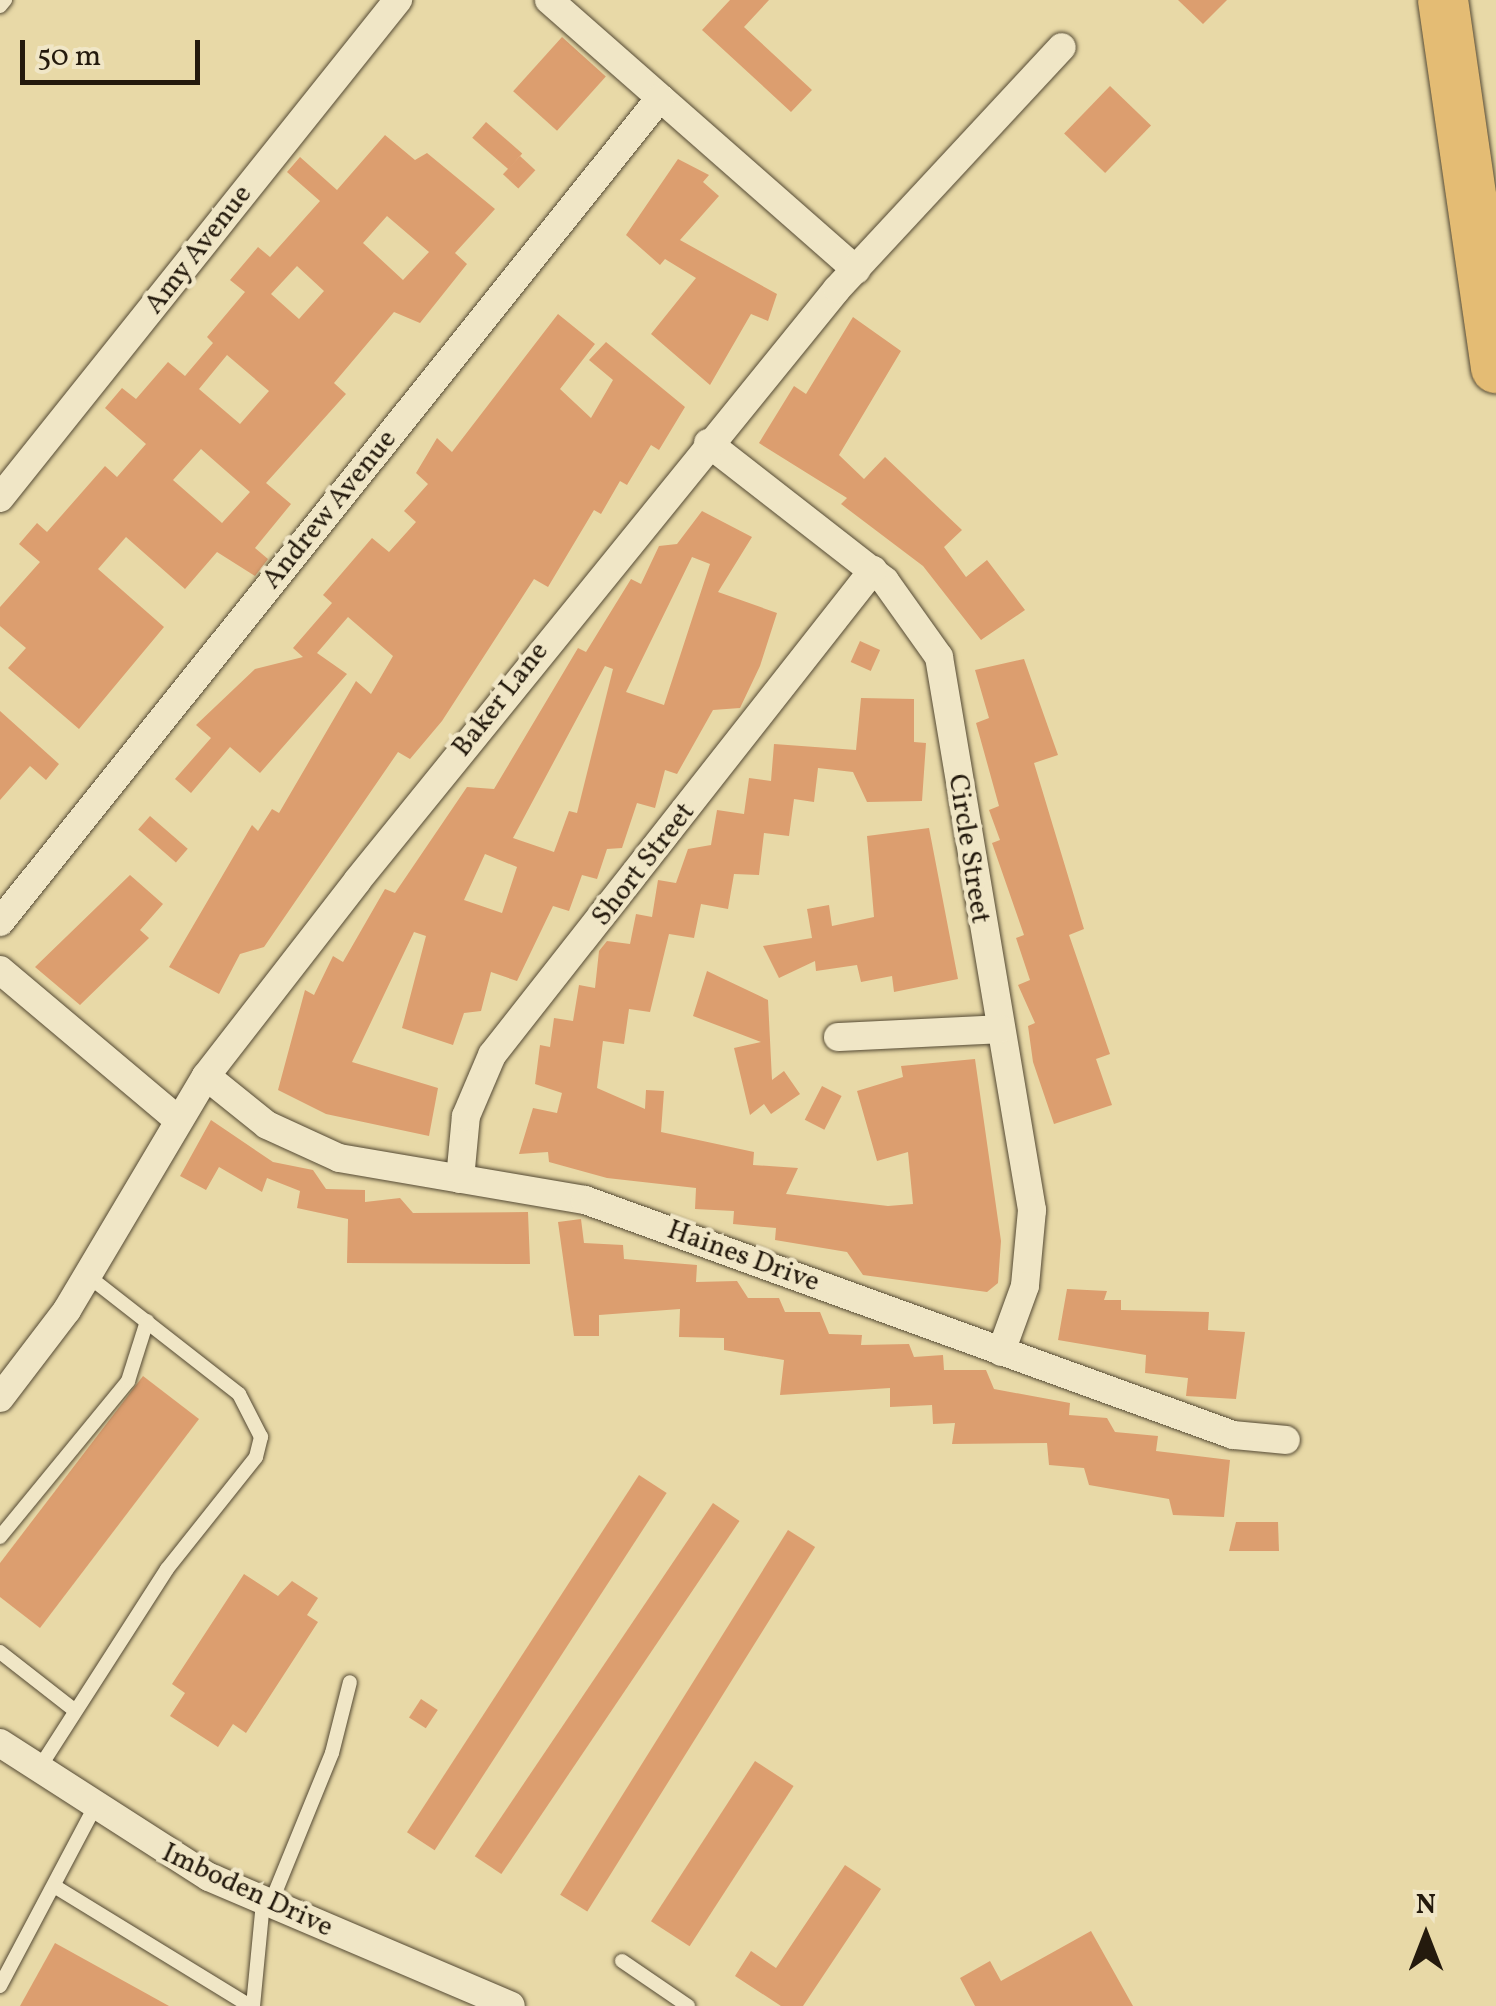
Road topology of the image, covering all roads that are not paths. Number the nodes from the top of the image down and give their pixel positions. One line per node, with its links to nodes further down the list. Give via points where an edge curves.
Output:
1 (5, 0): 5 (lane)
2 (398, 0): 11 (street, Amy Avenue)
3 (550, 0): 7 (street)
4 (1443, 0): 9 (highway)
5 (0, 6)
6 (1062, 47): 8 (street, Baker Lane)
7 (660, 98): 8 (street); 13 (street, Andrew Avenue)
8 (856, 270): 10 (street, Baker Lane)
9 (1496, 368)
10 (708, 443): 12 (street, Circle Street); 17 (street, Baker Lane)
11 (0, 498)
12 (873, 570): 15 (street, Circle Street, via 914,610 939,656); 19 (street, Short Street, via 492,1055 466,1116)
13 (0, 922)
14 (0, 970): 18 (street)
15 (1000, 1029): 16 (street); 22 (street, Circle Street, via 1032,1210 1024,1286)
16 (838, 1037)
17 (206, 1076): 18 (street, Baker Lane); 19 (street, Haines Drive, via 302,1144)
18 (177, 1119): 20 (street, Baker Lane)
19 (460, 1179): 22 (street, Haines Drive, via 585,1200)
20 (88, 1276): 21 (lane); 23 (street, Baker Lane)
21 (147, 1321): 25 (lane, via 128,1381); 28 (lane, via 239,1394 261,1437 256,1458)
22 (1001, 1352): 24 (street, Haines Drive, via 1232,1435)
23 (5, 1382)
24 (1286, 1440)
25 (0, 1537)
26 (0, 1652): 28 (lane)
27 (350, 1682): 33 (lane, via 332,1753)
28 (73, 1709): 30 (lane)
29 (0, 1743): 30 (street, Imboden Drive)
30 (38, 1771): 31 (street, Imboden Drive)
31 (94, 1810): 32 (lane); 33 (street, Imboden Drive)
32 (60, 1888): 35 (lane); 36 (lane)
33 (267, 1904): 36 (lane); 37 (street, Imboden Drive)
34 (622, 1961): 38 (lane)
35 (0, 1986)
36 (252, 2006)
37 (511, 2006)
38 (688, 2006)

